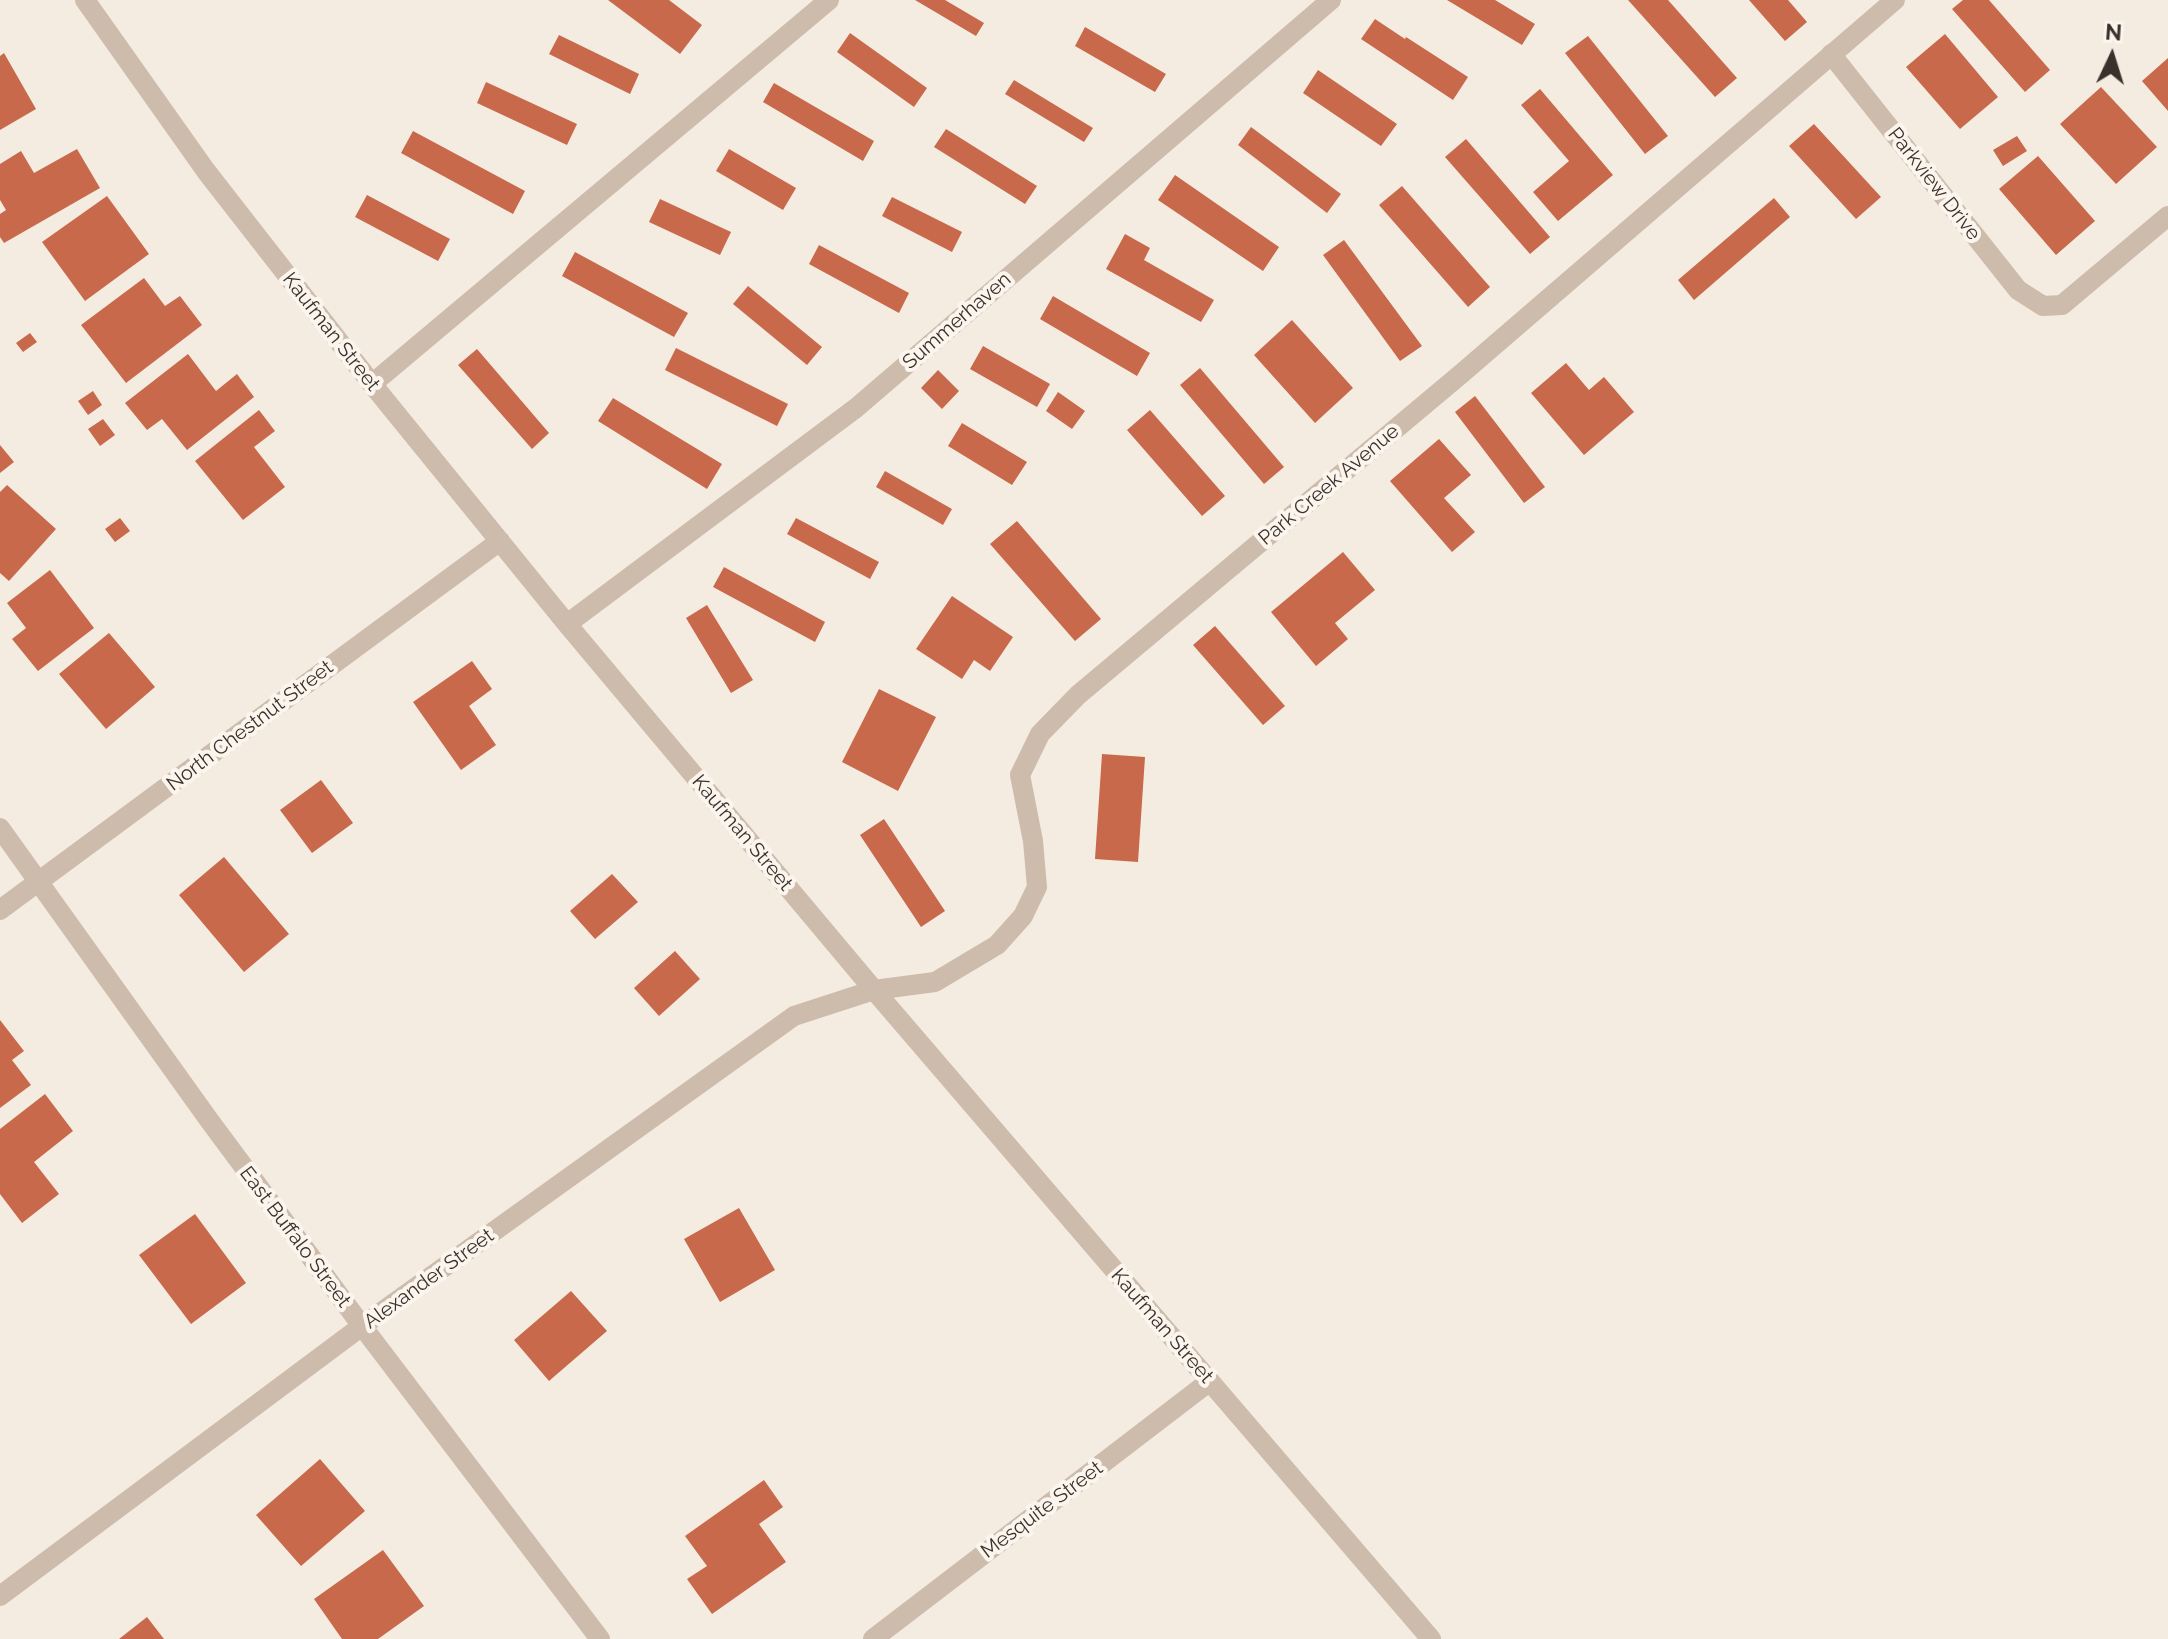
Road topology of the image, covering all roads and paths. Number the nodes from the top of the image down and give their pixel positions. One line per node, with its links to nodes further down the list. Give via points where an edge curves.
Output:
1 (85, 0): 7 (street, Kaufman Street, via 206,171)
2 (829, 0): 7 (street)
3 (1331, 0): 9 (street, Summerhaven, via 856,408)
4 (1895, 0): 5 (street, Park Creek Avenue)
5 (1831, 54): 6 (street, Parkview Drive, via 2018,290 2043,306 2062,305); 13 (street, Park Creek Avenue, via 1078,695 1040,734 1020,775 1037,887 1023,916 997,945 935,982)
6 (2168, 216)
7 (372, 384): 8 (street, Kaufman Street)
8 (500, 541): 9 (street, Kaufman Street); 11 (street, North Chestnut Street)
9 (567, 624): 13 (street, Kaufman Street)
10 (0, 828): 11 (street, East Buffalo Street)
11 (39, 882): 12 (street, North Chestnut Street); 14 (street, East Buffalo Street)
12 (0, 910)
13 (874, 990): 14 (street, Alexander Street, via 794,1016); 15 (street, Kaufman Street)
14 (362, 1326): 16 (street, Alexander Street); 17 (street, East Buffalo Street)
15 (1210, 1381): 18 (street, Mesquite Street); 19 (street, Kaufman Street)
16 (0, 1596)
17 (600, 1639)
18 (873, 1639)
19 (1431, 1639)

